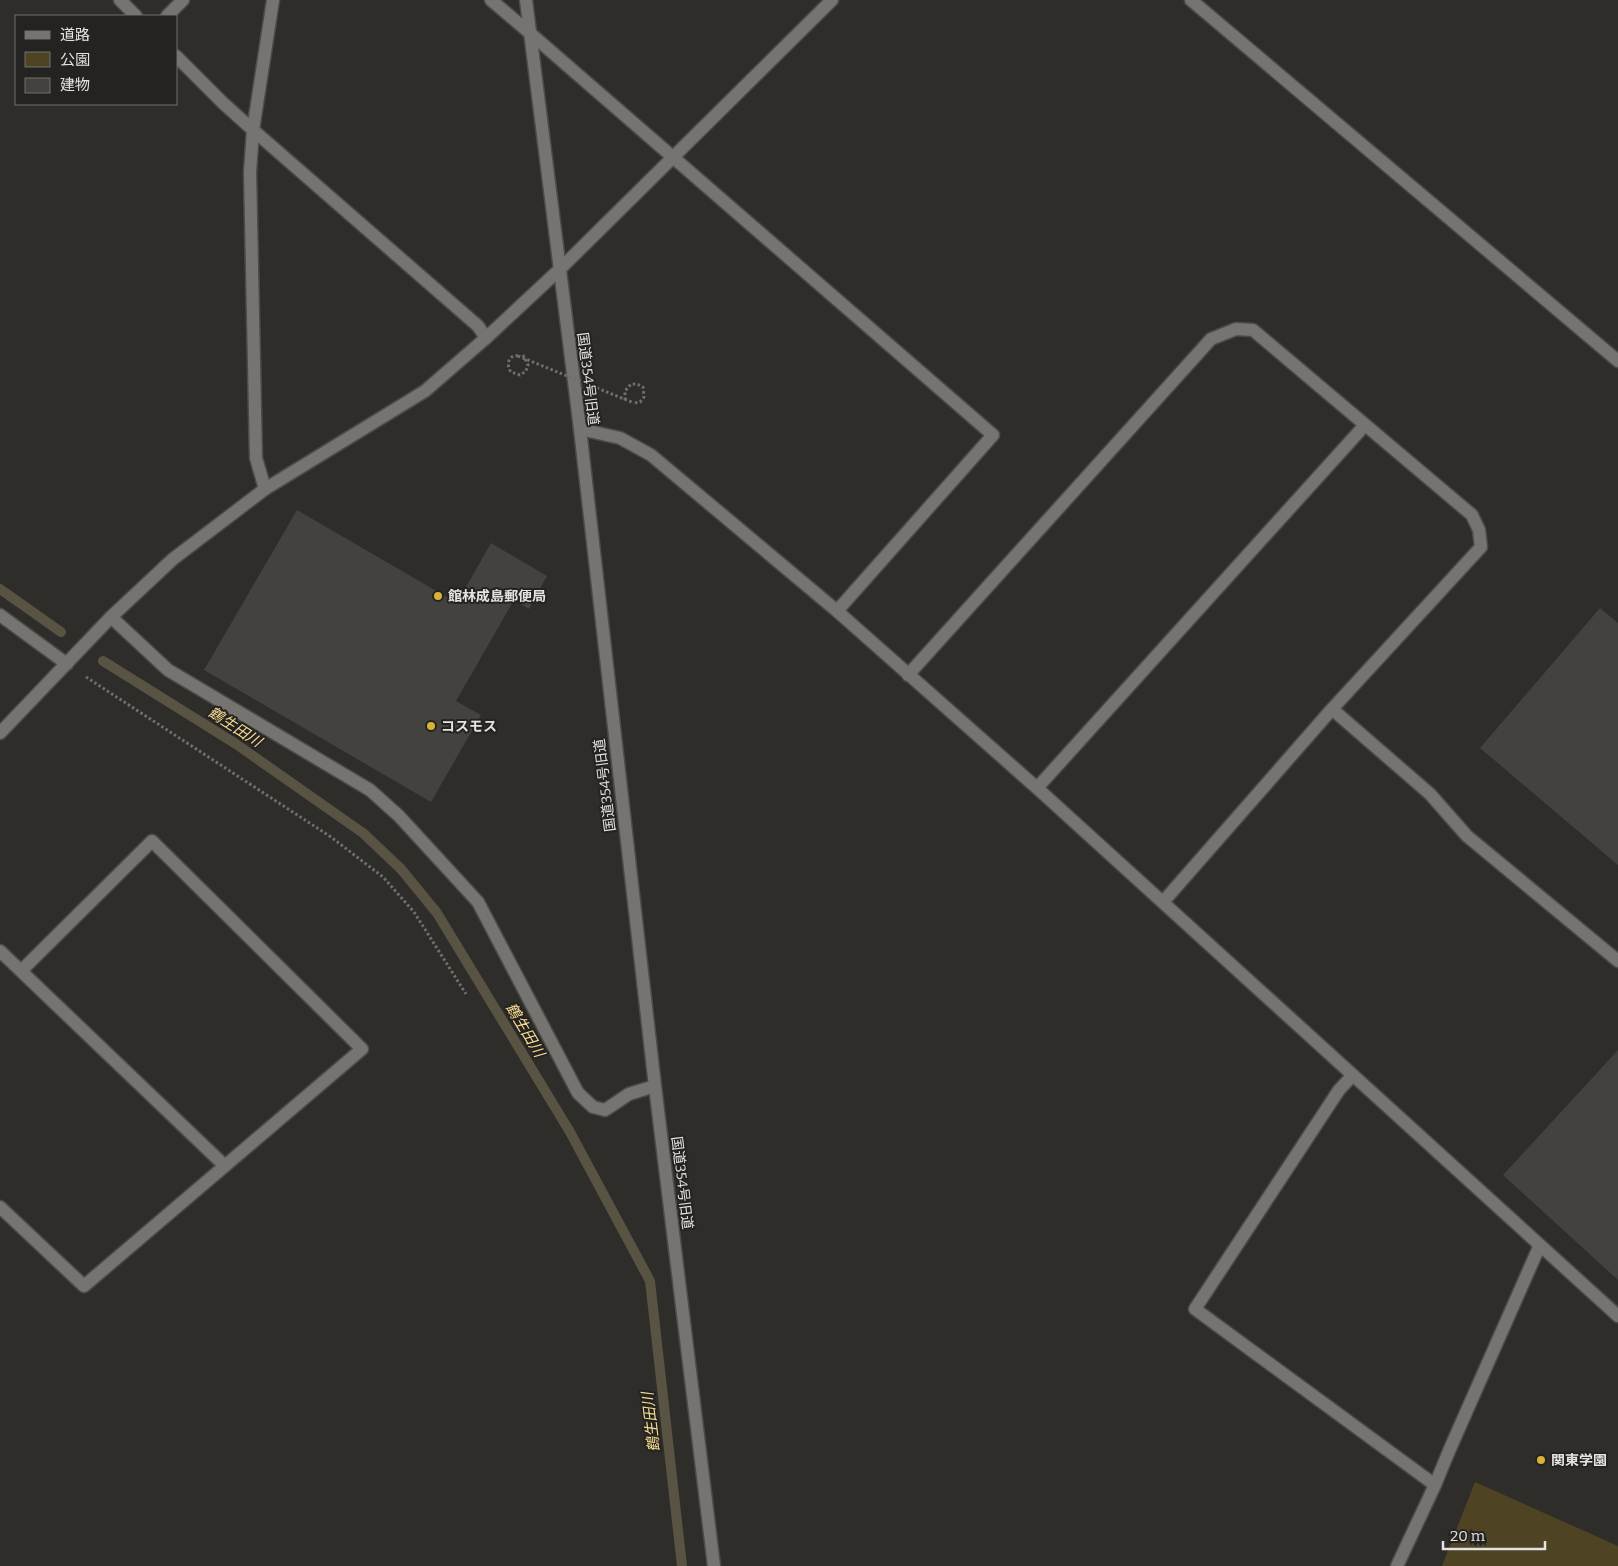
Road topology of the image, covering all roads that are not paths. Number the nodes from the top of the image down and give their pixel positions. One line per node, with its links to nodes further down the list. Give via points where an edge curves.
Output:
1 (120, 0): 8 (street)
2 (183, 0): 9 (street)
3 (273, 0): 12 (street)
4 (491, 0): 10 (street)
5 (526, 0): 10 (street, 国道354号旧道)
6 (832, 0): 13 (street)
7 (1191, 0): 16 (street)
8 (135, 15)
9 (168, 15)
10 (531, 34): 13 (street); 14 (street, 国道354号旧道)
11 (178, 58): 12 (street)
12 (253, 130): 15 (street, via 478,326); 19 (street, via 250,172 256,458)
13 (674, 157): 14 (street); 20 (street, via 993,435)
14 (559, 270): 15 (street); 18 (street, 国道354号旧道)
15 (486, 338): 19 (street, via 425,391)
16 (1618, 362)
17 (1365, 425): 24 (street, via 1253,330 1236,329 1211,339); 25 (street, via 1472,514 1479,530 1480,547); 27 (street)
18 (580, 429): 20 (street, via 620,438 651,456); 33 (street, 国道354号旧道)
19 (265, 489): 22 (street, via 172,559)
20 (838, 612): 24 (street)
21 (0, 615): 23 (street)
22 (111, 617): 23 (street); 33 (street, via 168,670 370,790 399,816 478,902 578,1093 594,1107 605,1110 629,1094)
23 (67, 664): 26 (street)
24 (908, 675): 27 (street)
25 (1332, 709): 28 (street); 30 (street, via 1430,794 1467,836)
26 (0, 733)
27 (1037, 788): 28 (street)
28 (1163, 902): 32 (street)
29 (0, 951): 31 (street)
30 (1618, 961)
31 (21, 971): 34 (street); 34 (street, via 152,841 362,1049)
32 (1353, 1075): 36 (street); 38 (street, via 1339,1090 1195,1309)
33 (655, 1086): 39 (street, 国道354号旧道)
34 (225, 1166): 35 (street, via 84,1286)
35 (0, 1208)
36 (1540, 1245): 37 (street); 38 (street)
37 (1618, 1316)
38 (1435, 1485): 40 (street)
39 (714, 1566)
40 (1396, 1566)

